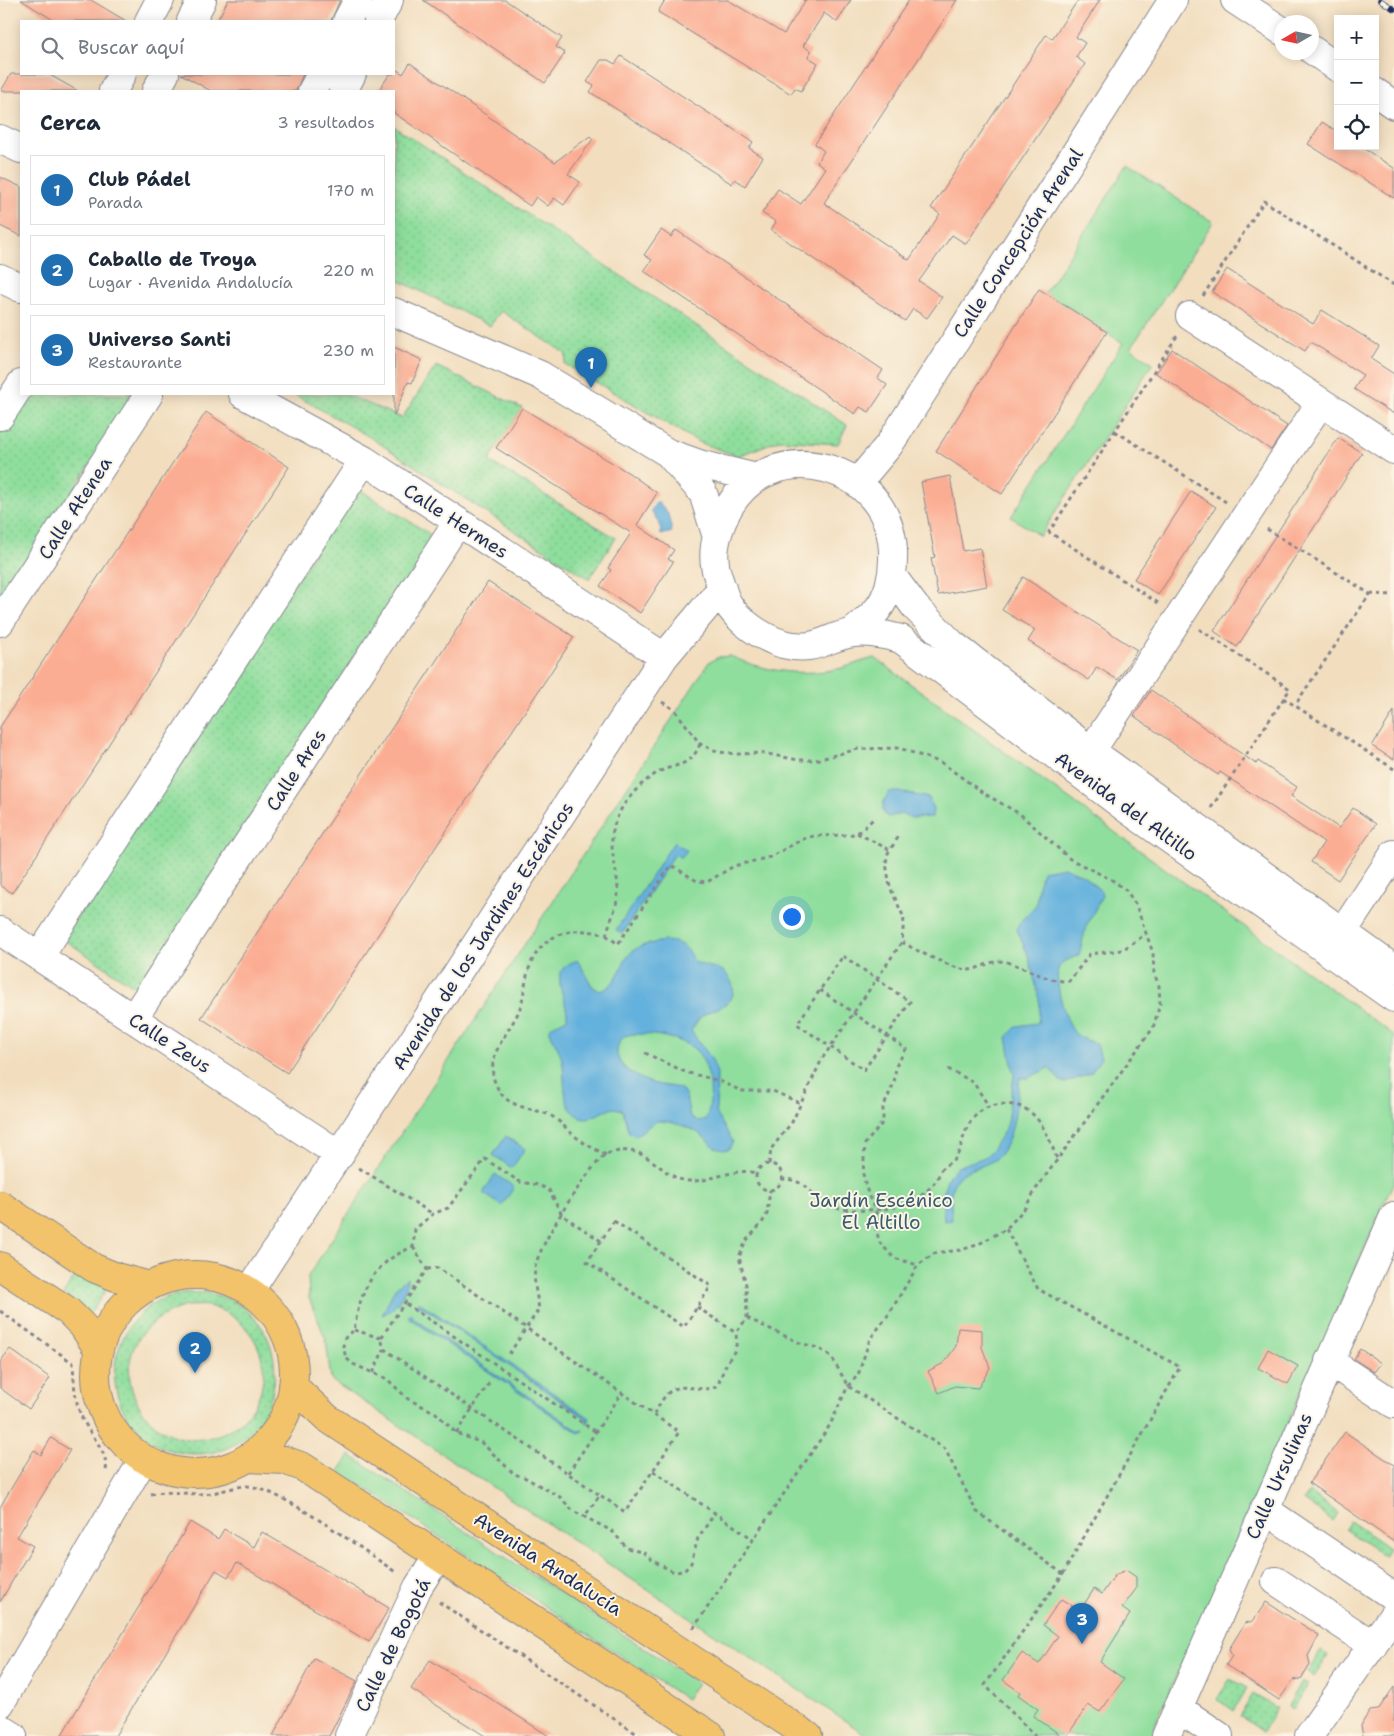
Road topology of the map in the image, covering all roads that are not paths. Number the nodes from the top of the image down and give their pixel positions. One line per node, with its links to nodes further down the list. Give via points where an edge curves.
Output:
1 (160, 0): 7 (street)
2 (202, 0): 8 (street)
3 (358, 0): 9 (street)
4 (389, 0): 10 (street)
5 (1173, 0): 39 (street, Calle Concepción Arenal, via 889,445)
6 (1235, 0): 11 (street)
7 (150, 20)
8 (192, 20)
9 (348, 20)
10 (379, 20)
11 (1274, 26)
12 (1319, 55): 13 (street)
13 (1334, 65)
14 (121, 75): 18 (street)
15 (164, 75): 19 (street)
16 (320, 75): 20 (street)
17 (351, 75): 21 (street)
18 (114, 90)
19 (157, 90)
20 (313, 90)
21 (344, 90)
22 (1379, 95): 23 (street)
23 (1394, 105)
24 (0, 139): 25 (street)
25 (20, 149)
26 (0, 278): 27 (street)
27 (20, 288)
28 (395, 312): 36 (street, Avenida del Altillo, via 540,375)
29 (1190, 316): 33 (street)
30 (20, 386): 34 (street)
31 (148, 395): 44 (street, Calle Atenea)
32 (245, 395): 37 (street, Calle Hermes)
33 (1321, 402): 35 (street); 47 (street)
34 (0, 416)
35 (1394, 450)
36 (668, 453): 38 (street, Avenida del Altillo); 41 (street, Avenida del Altillo, via 703,493)
37 (364, 460): 40 (street, Calle Hermes); 51 (street)
38 (757, 478): 39 (street, Avenida del Altillo, via 790,465 826,467); 41 (street, Avenida del Altillo, via 731,502)
39 (858, 482): 42 (street, Avenida del Altillo, via 882,508 894,541)
40 (458, 522): 46 (street, Calle Hermes); 54 (street, Calle Ares)
41 (716, 534): 43 (street, Avenida del Altillo, via 715,569)
42 (893, 577): 45 (street, Avenida del Altillo, via 878,609); 47 (street, Avenida del Altillo, via 916,608 952,644)
43 (722, 588): 45 (street, Avenida del Altillo, via 727,603 751,629 783,644 818,645); 46 (street, Avenida de los Jardines Escénicos)
44 (0, 622)
45 (852, 633): 53 (street, Avenida del Altillo, via 881,634 901,639 1127,810)
46 (664, 657): 55 (street, Avenida de los Jardines Escénicos)
47 (1091, 751): 50 (street, Avenida del Altillo)
48 (1394, 854): 50 (street)
49 (0, 931): 51 (street, Calle Zeus)
50 (1342, 933): 52 (street, Avenida del Altillo)
51 (39, 957): 54 (street, Calle Zeus)
52 (1394, 969)
53 (1394, 998)
54 (133, 1019): 55 (street, Calle Zeus)
55 (340, 1155): 60 (street, Avenida de los Jardines Escénicos)
56 (0, 1205): 59 (main road, via 94,1268)
57 (1394, 1216): 62 (street, Calle Ursulinas)
58 (3, 1273): 61 (main road, via 68,1311)
59 (150, 1286): 60 (main road, via 190,1274 221,1277); 61 (main road, via 132,1297 111,1320)
60 (250, 1290): 63 (main road, via 275,1314 291,1344)
61 (98, 1349): 66 (main road, via 96,1381 103,1412 119,1439)
62 (1330, 1360): 64 (street); 67 (street, Calle Ursulinas)
63 (293, 1386): 65 (main road, via 288,1412 269,1441); 79 (main road, Avenida Andalucía, via 327,1418)
64 (1394, 1404)
65 (248, 1458): 66 (main road, via 210,1473 175,1472); 68 (main road, via 284,1460 303,1467)
66 (144, 1460): 73 (street)
67 (1264, 1509): 70 (street); 74 (street, Calle Ursulinas)
68 (438, 1556): 77 (street, Calle de Bogotá, via 418,1587); 78 (main road)
69 (1276, 1581): 72 (street)
70 (1394, 1597)
71 (1394, 1614): 72 (street)
72 (1372, 1645): 82 (street)
73 (0, 1704)
74 (1178, 1708): 80 (street, Calle Ursulinas); 81 (street)
75 (0, 1728): 76 (street)
76 (13, 1736)
77 (350, 1736)
78 (712, 1736)
79 (808, 1736)
80 (1166, 1736)
81 (1219, 1736)
82 (1309, 1736)

